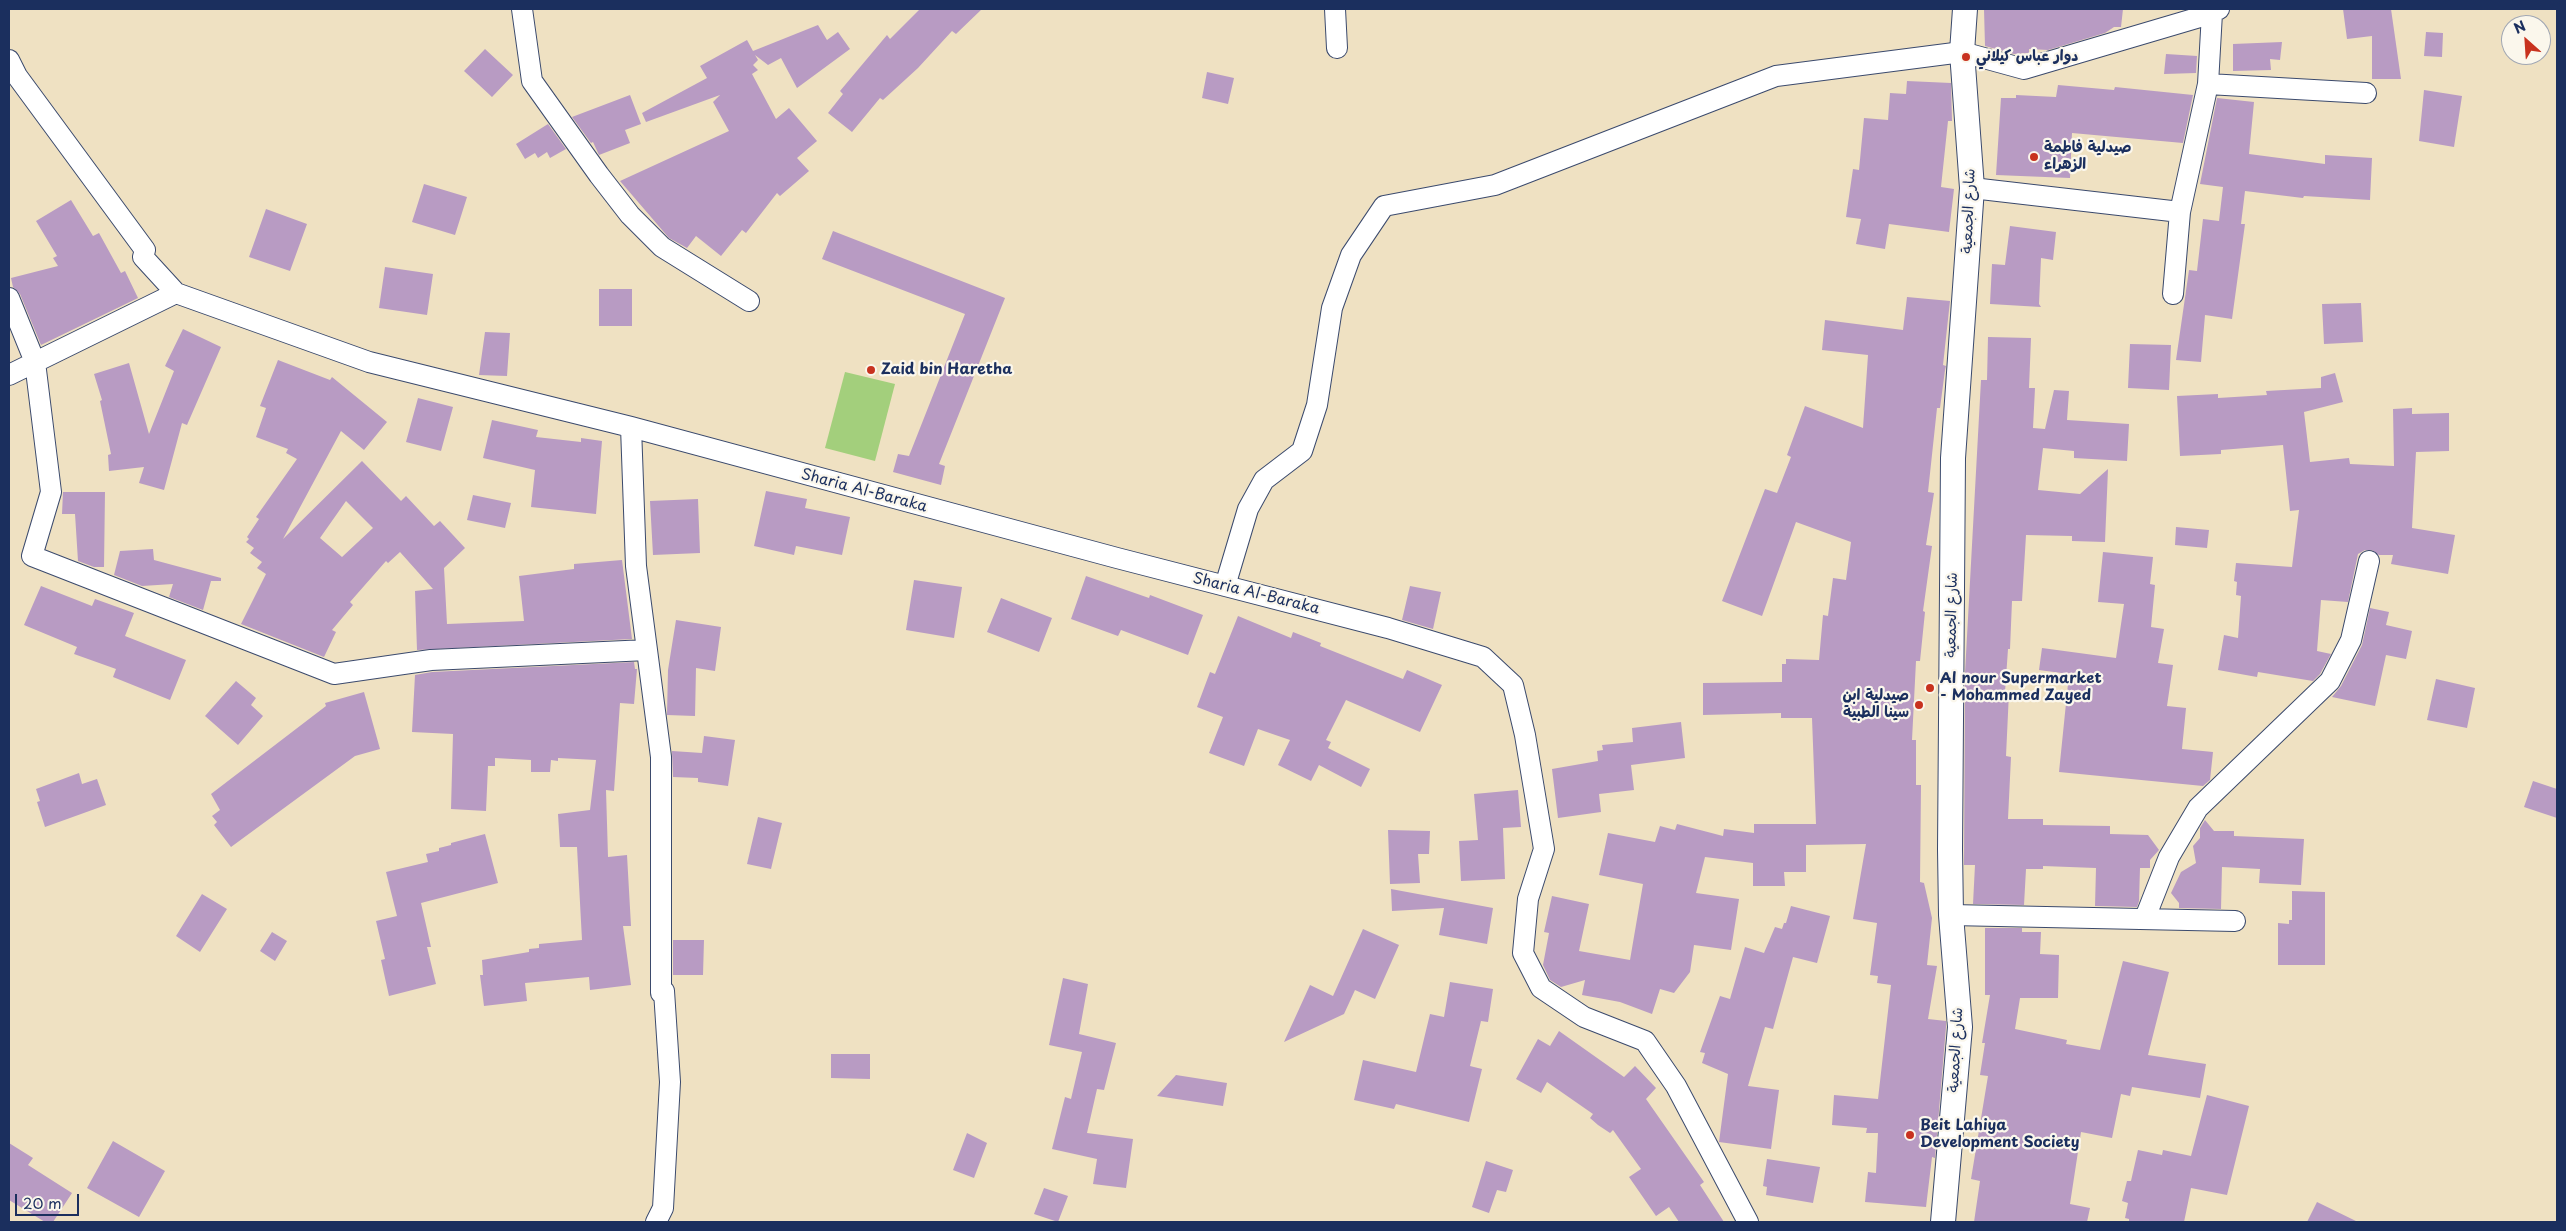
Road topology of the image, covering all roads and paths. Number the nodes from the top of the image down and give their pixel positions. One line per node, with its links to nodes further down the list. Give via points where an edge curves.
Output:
1 (522, 9): 15 (street, via 532,81 604,182 630,215 662,247)
2 (1335, 9): 5 (street)
3 (1965, 9): 6 (street, شارع الجمعية)
4 (2215, 11): 6 (street, via 2024,69); 8 (street)
5 (1337, 48)
6 (1962, 52): 10 (street, شارع الجمعية); 20 (street, via 1776,76 1495,185 1384,206 1350,254 1332,308 1317,405 1302,452 1264,480 1248,509)
7 (9, 60): 12 (street, via 17,76 145,250 143,257)
8 (2208, 84): 9 (street); 11 (street)
9 (2366, 93)
10 (1972, 188): 11 (street); 22 (street, شارع الجمعية, via 1953,458)
11 (2180, 212): 13 (street)
12 (176, 293): 16 (street); 18 (street, Sharia Al-Baraka, via 369,362)
13 (2173, 294)
14 (9, 298): 16 (street)
15 (749, 301)
16 (35, 362): 17 (street); 21 (street, via 51,492 32,556 334,674 430,660)
17 (9, 375)
18 (631, 427): 20 (street, Sharia Al-Baraka); 21 (street, via 636,566)
19 (2369, 561): 23 (street, via 2351,640 2330,681 2198,808 2169,857)
20 (1225, 586): 26 (street, Sharia Al-Baraka, via 1388,628 1483,657 1513,685 1525,735 1544,849 1528,899 1523,953 1541,988 1584,1017 1645,1041 1676,1086)
21 (647, 650): 25 (street, via 661,757 661,993 664,991 670,1082 663,1208)
22 (1951, 915): 23 (street); 27 (street, شارع الجمعية, via 1960,1027)
23 (2146, 918): 24 (street)
24 (2235, 921)
25 (656, 1222)
26 (1748, 1222)
27 (1942, 1222)

